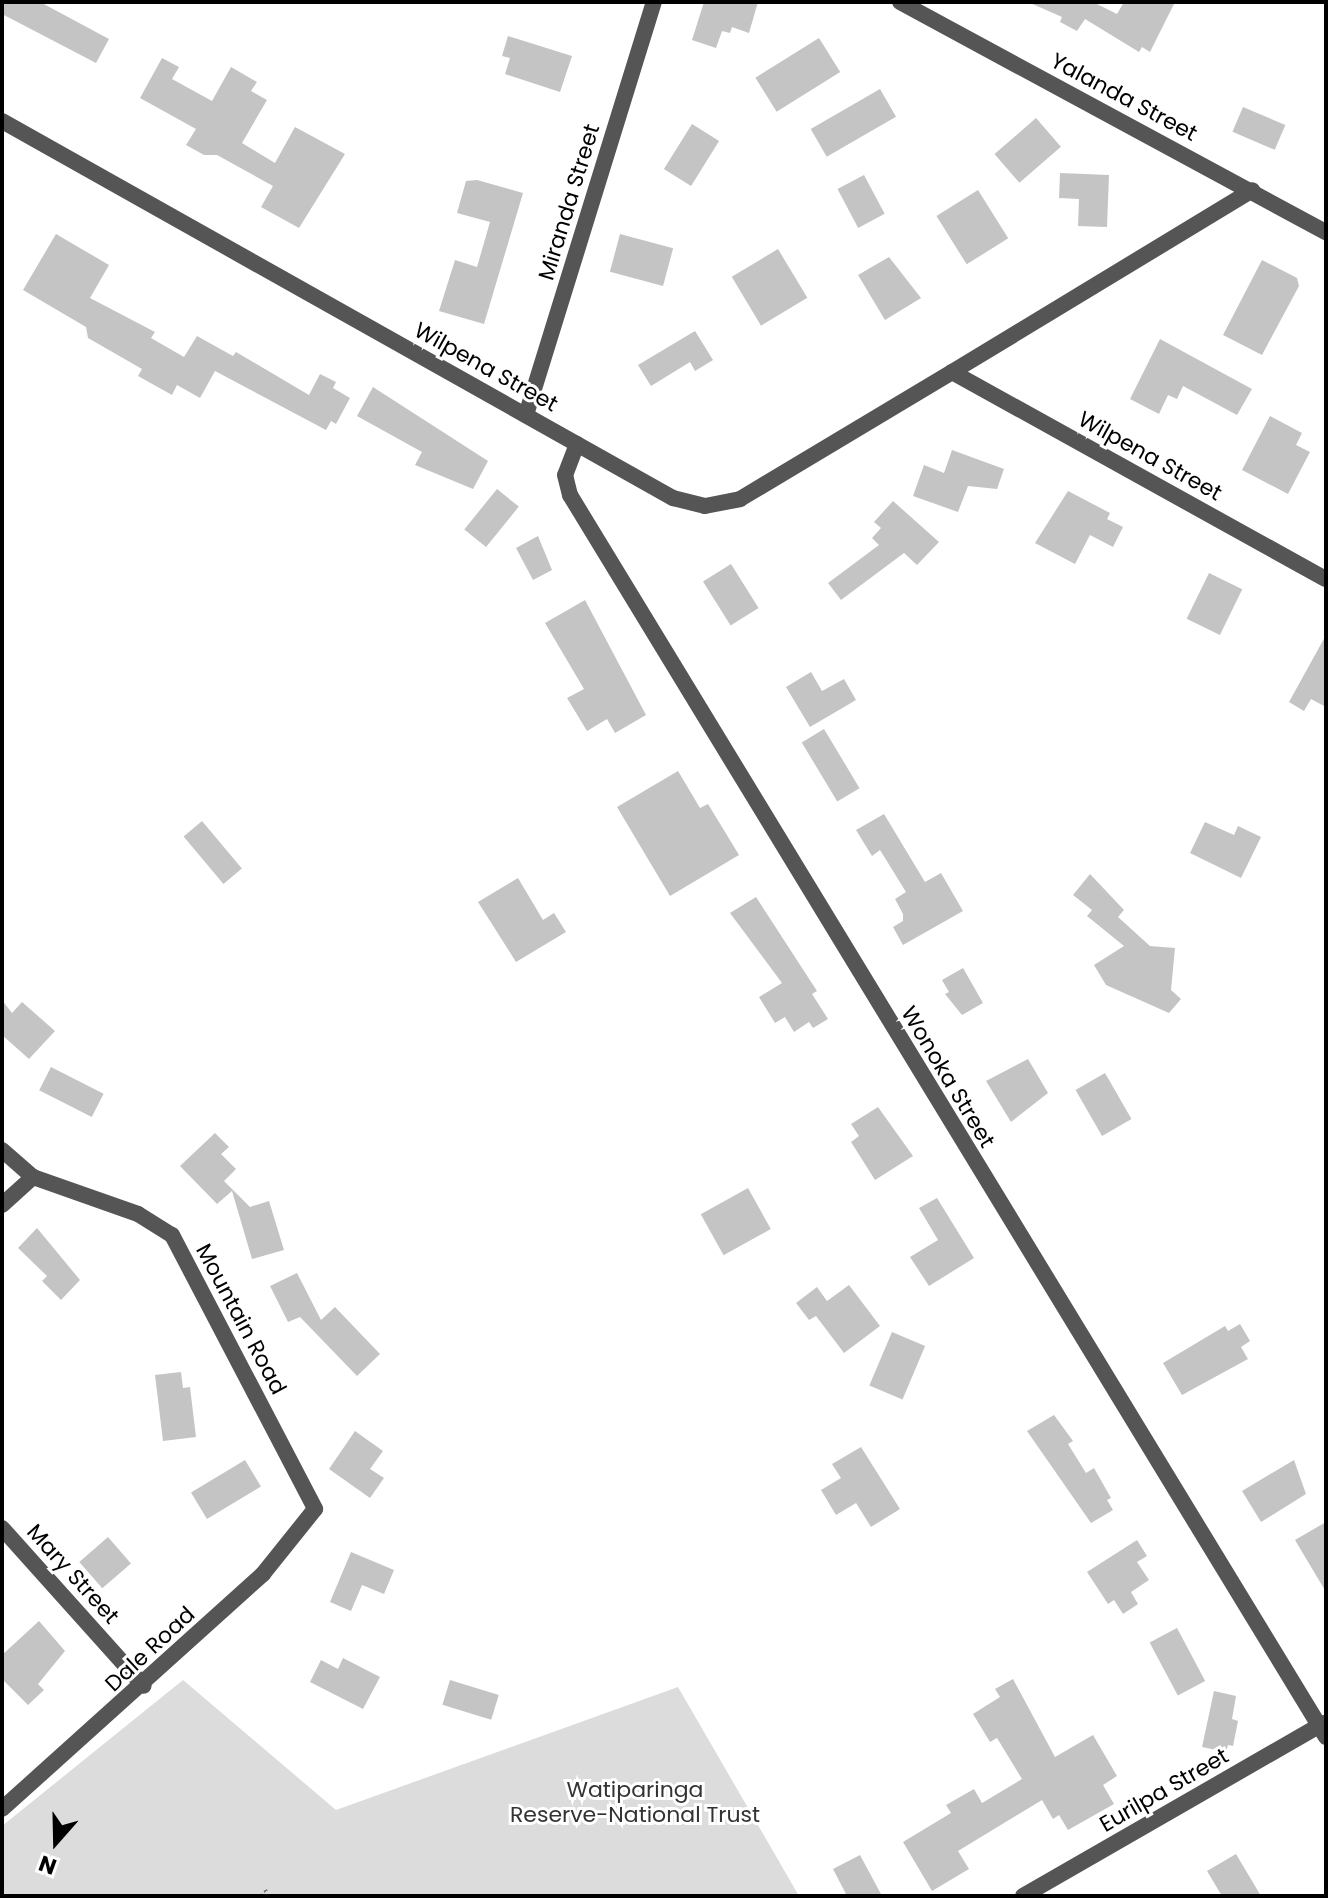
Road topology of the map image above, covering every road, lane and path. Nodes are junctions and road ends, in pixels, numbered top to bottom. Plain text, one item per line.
1 (654, 2) edge
2 (900, 2) edge
3 (2, 121) edge
4 (1252, 190) junction
5 (1326, 232) edge
6 (952, 372) junction
7 (526, 415) junction
8 (577, 444) junction
9 (1326, 579) edge
10 (2, 1150) edge
11 (33, 1177) junction
12 (2, 1205) edge
13 (315, 1509) joint
14 (2, 1528) edge
15 (144, 1686) junction
16 (1323, 1729) edge
17 (2, 1809) edge
18 (263, 1896) edge
19 (269, 1896) edge
20 (1023, 1896) edge

1 - 7 street, Miranda Street
2 - 4 street, Yalanda Street
3 - 7 street, Wilpena Street
4 - 5 street, Yalanda Street
4 - 6 street, Wilpena Street
6 - 8 street, Wilpena Street
6 - 9 street, Wilpena Street
7 - 8 street, Wilpena Street
8 - 16 street, Wonoka Street
10 - 11 street, Mountain Road
11 - 12 street
11 - 13 street, Mountain Road
13 - 15 street, Dale Road
14 - 15 street, Mary Street
15 - 17 street, Dale Road
16 - 20 street, Eurilpa Street
18 - 19 path

